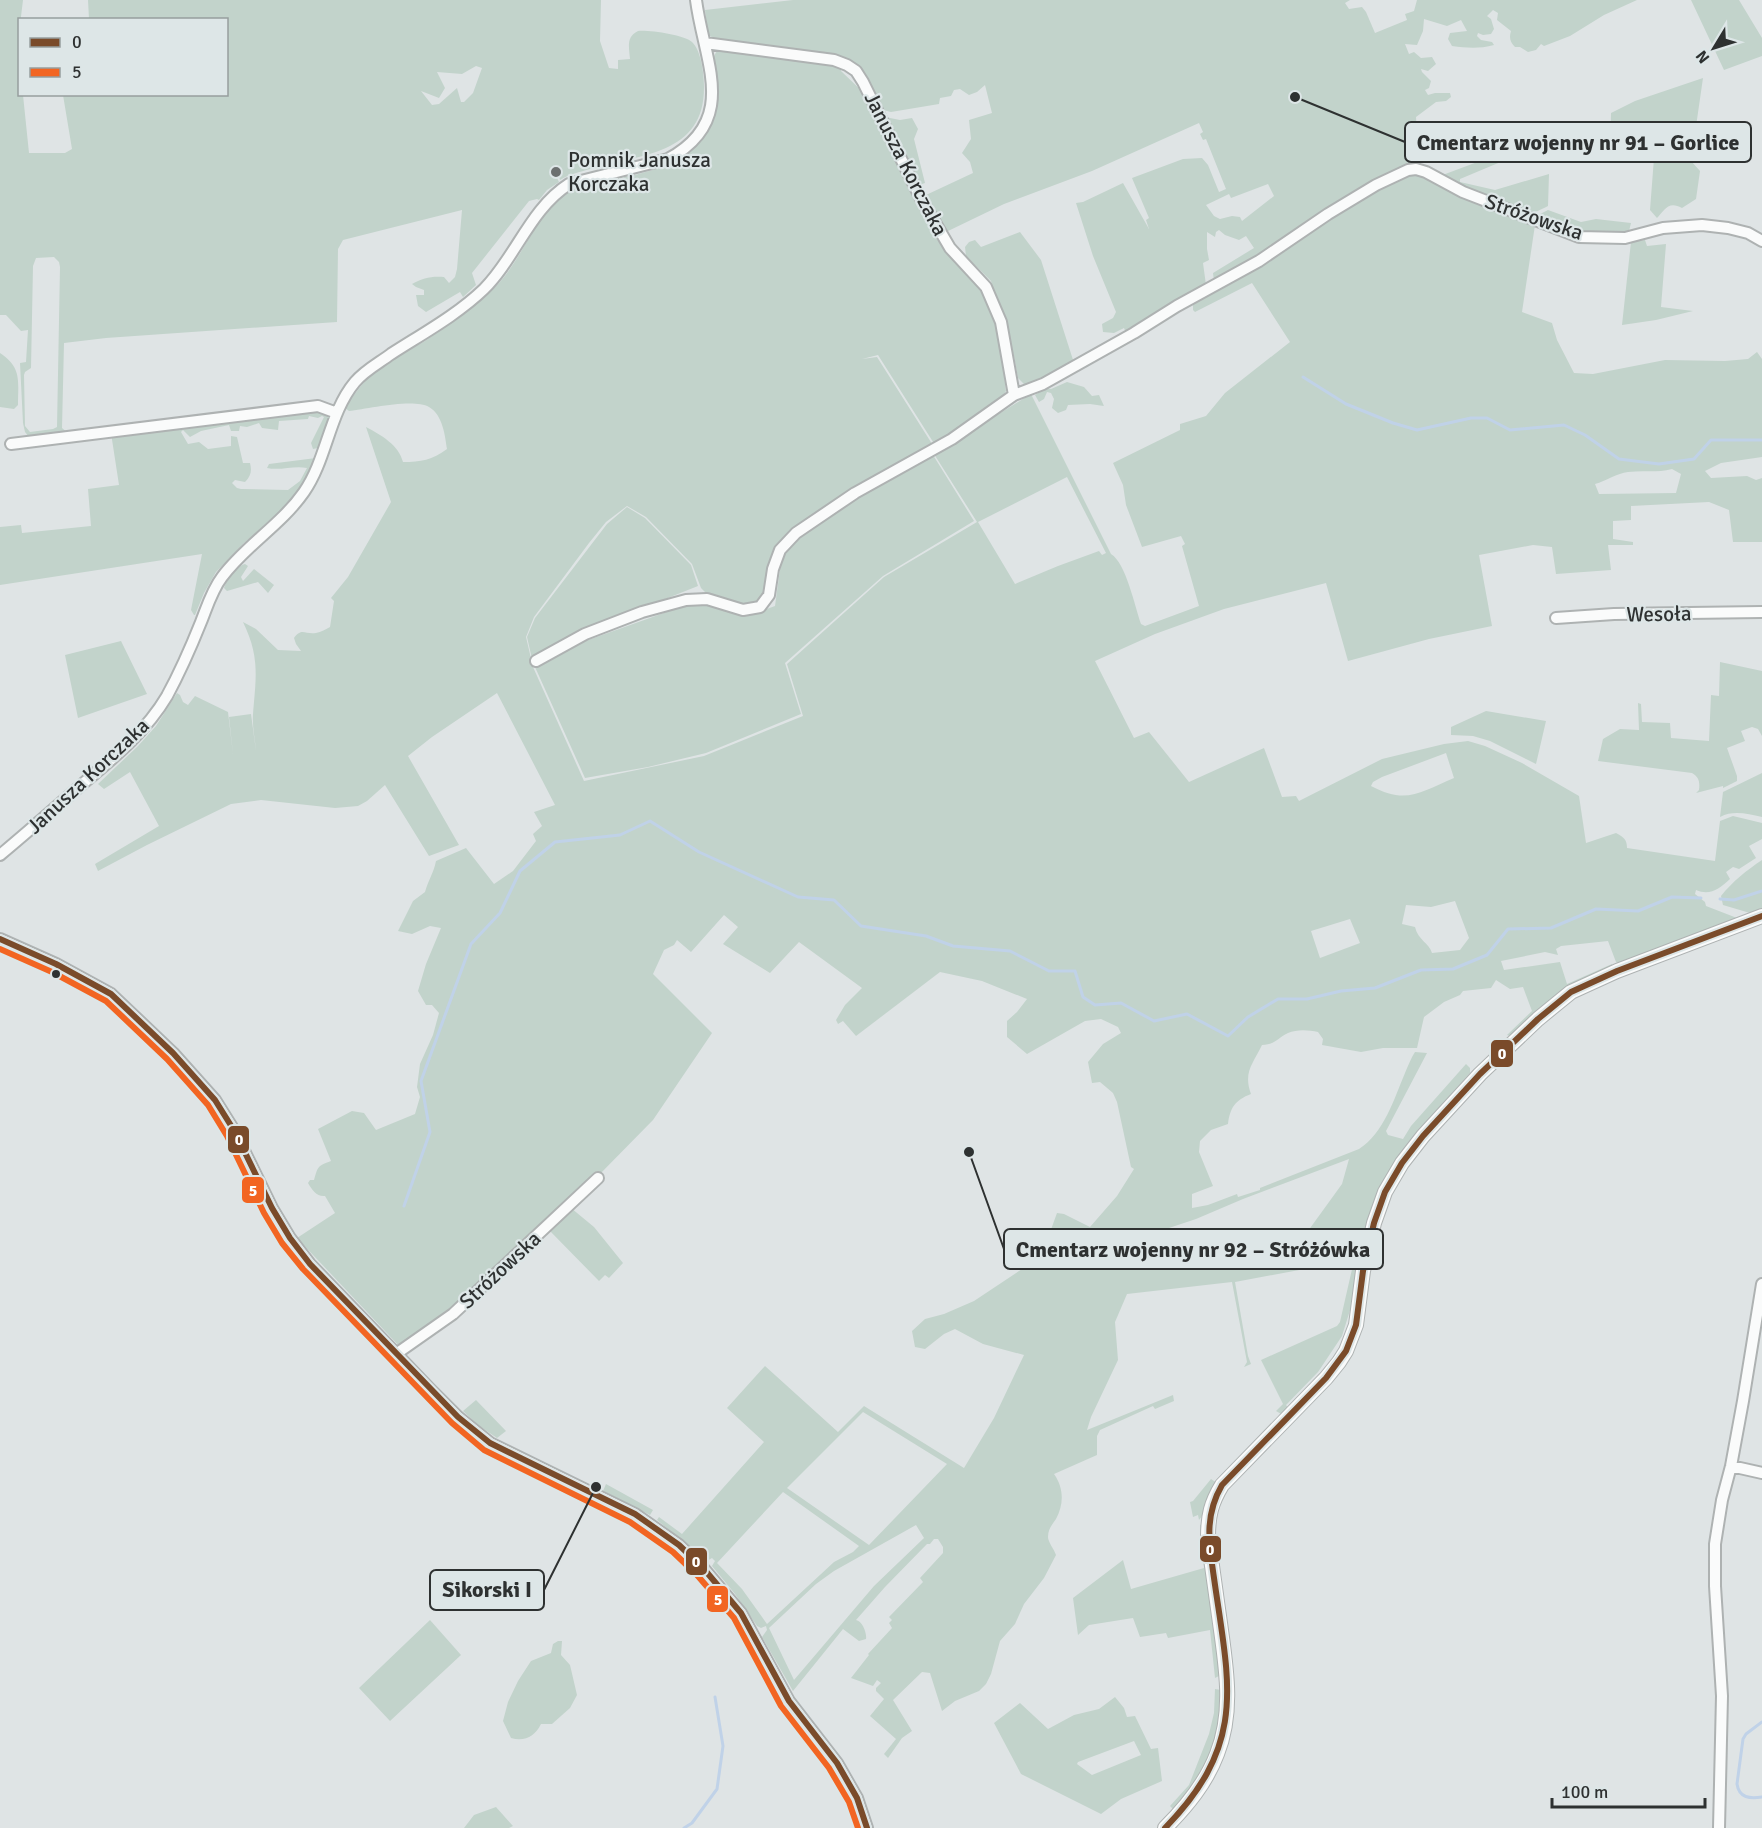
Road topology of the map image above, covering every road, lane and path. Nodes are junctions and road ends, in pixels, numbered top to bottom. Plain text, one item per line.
1 (696, 0) edge
2 (705, 43) junction
3 (1762, 241) edge
4 (1014, 396) junction
5 (337, 413) junction
6 (11, 444) dead end
7 (1762, 612) edge
8 (1556, 618) dead end
9 (536, 661) dead end
10 (0, 855) edge
11 (1762, 916) edge
12 (0, 939) edge
13 (598, 1178) dead end
14 (1762, 1284) edge
15 (396, 1354) junction
16 (1731, 1466) junction
17 (1762, 1473) edge
18 (867, 1828) edge
19 (1165, 1828) edge
20 (1719, 1828) edge

1 - 2 street, Janusza Korczaka
2 - 4 street, Janusza Korczaka
2 - 5 street, Janusza Korczaka
3 - 4 street, Stróżowska
4 - 9 street
5 - 6 street
5 - 10 street, Janusza Korczaka
7 - 8 street, Wesoła
11 - 19 main road
12 - 15 street
13 - 15 street, Stróżowska
14 - 16 street
15 - 18 street
16 - 17 street
16 - 20 street

